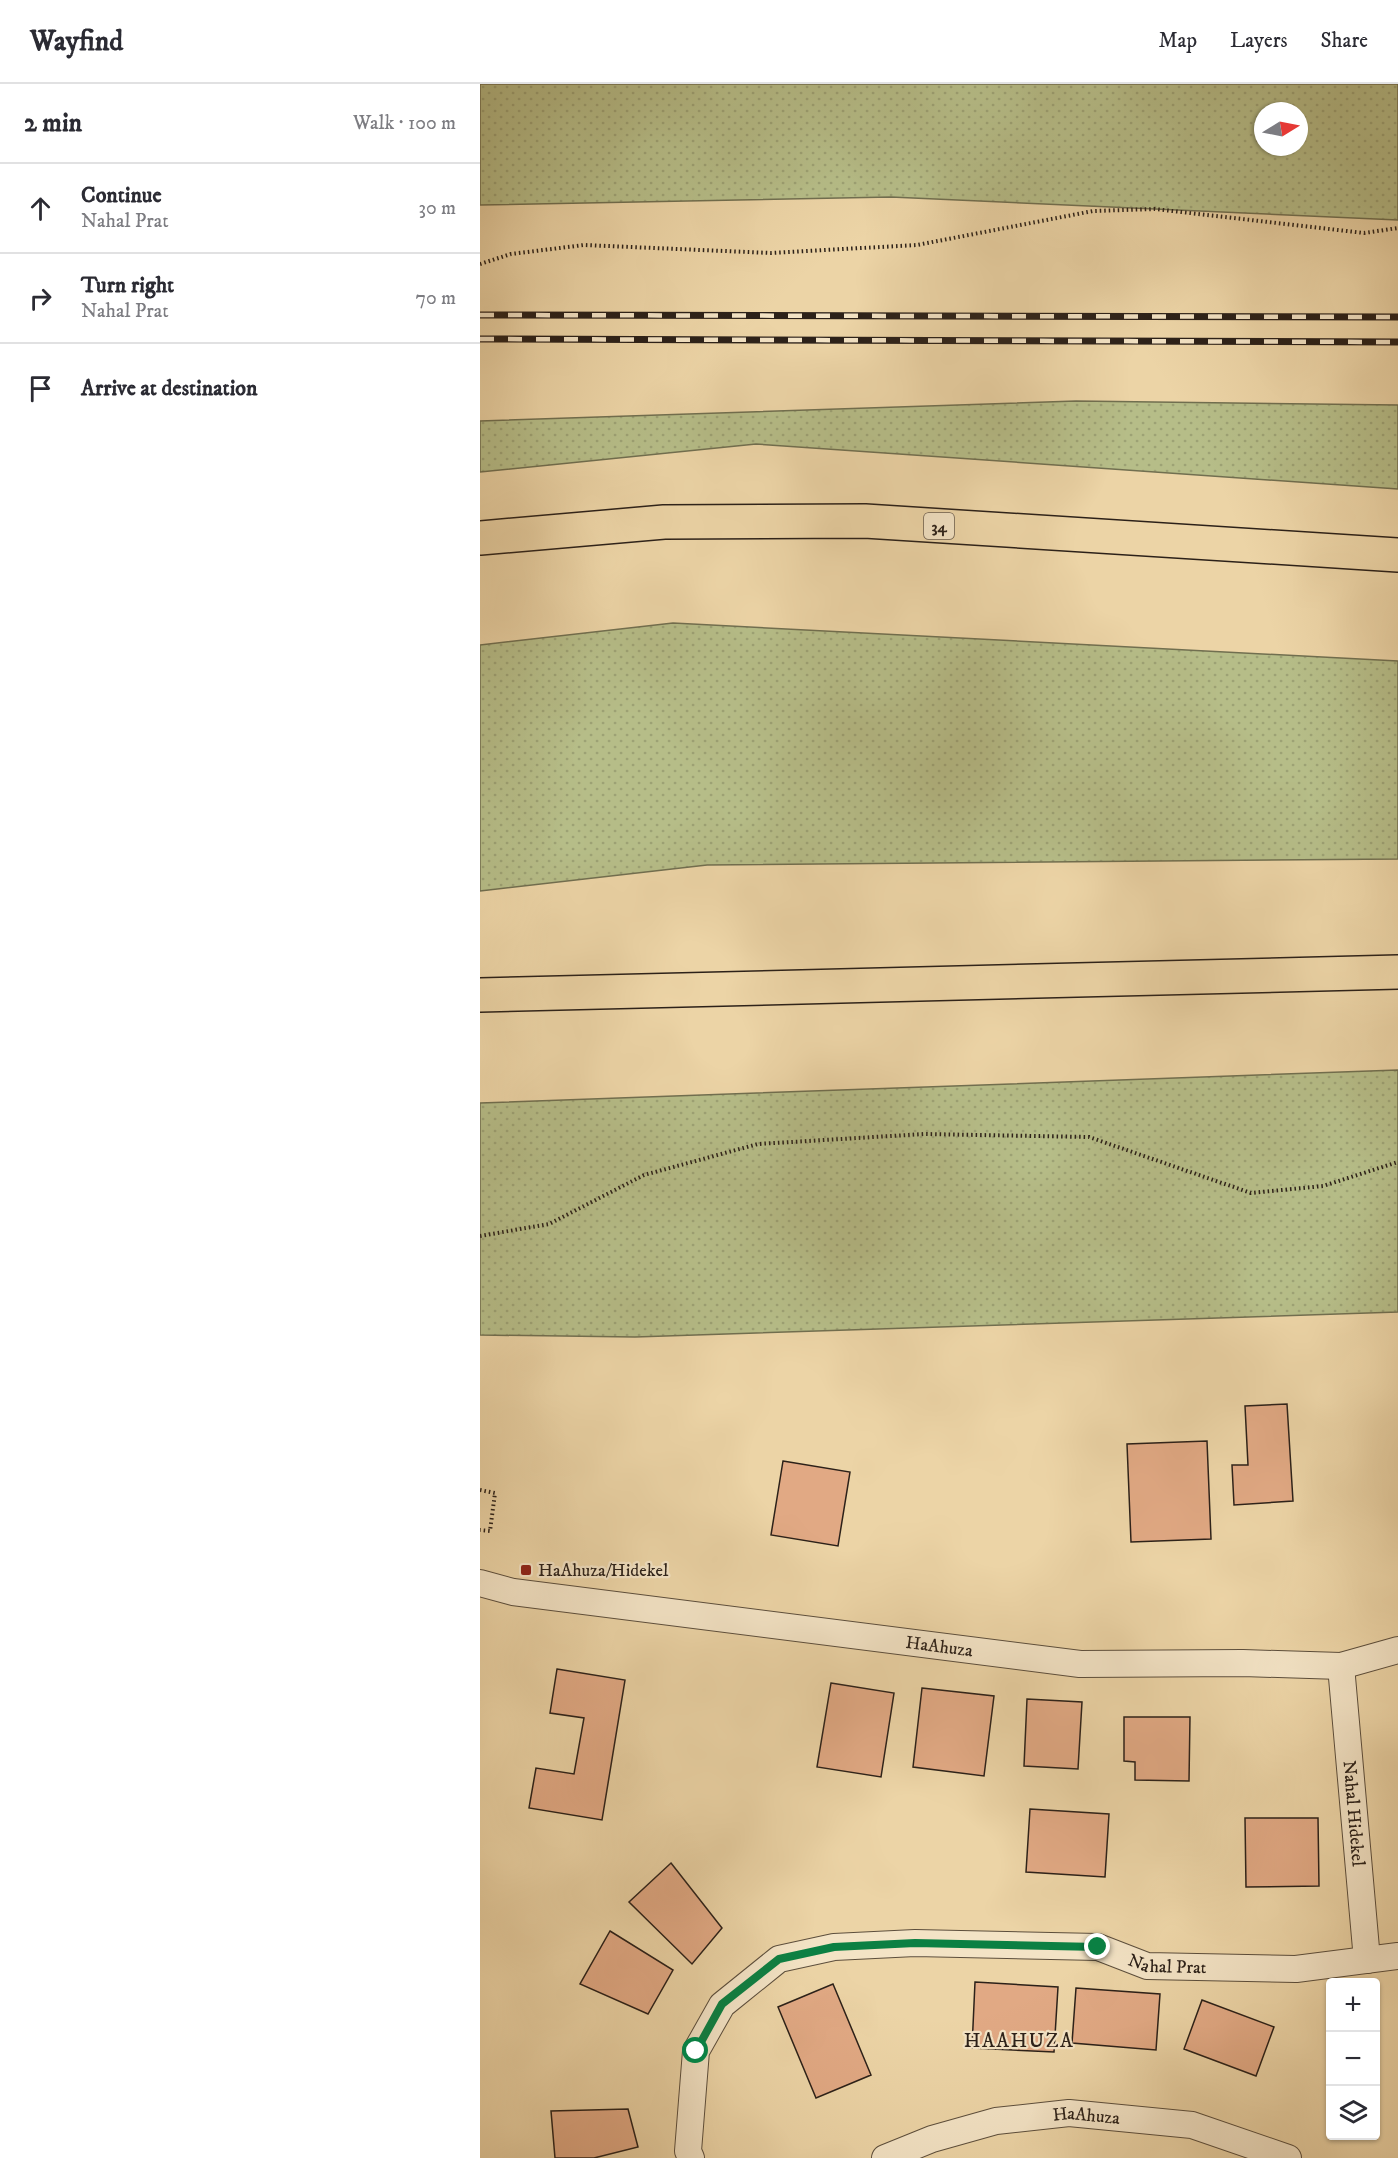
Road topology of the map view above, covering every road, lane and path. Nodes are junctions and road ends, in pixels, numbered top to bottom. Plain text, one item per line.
1 (1398, 228) edge
2 (480, 264) edge
3 (480, 538) edge
4 (1398, 555) edge
5 (1398, 972) edge
6 (480, 995) edge
7 (1398, 1162) edge
8 (480, 1236) edge
9 (480, 1490) edge
10 (480, 1530) edge
11 (480, 1583) edge
12 (1398, 1650) edge
13 (1341, 1666) junction
14 (1398, 1956) edge
15 (1367, 1960) junction
16 (691, 2158) edge
17 (885, 2158) edge
18 (1288, 2158) edge

1 - 2 path
3 - 4 highway, 34
5 - 6 highway
7 - 8 path
9 - 10 path
11 - 13 street, HaAhuza
12 - 13 street, HaAhuza
13 - 15 street, Nahal Hidekel
14 - 15 street, Nahal Prat
15 - 16 street, Nahal Prat
17 - 18 street, HaAhuza

